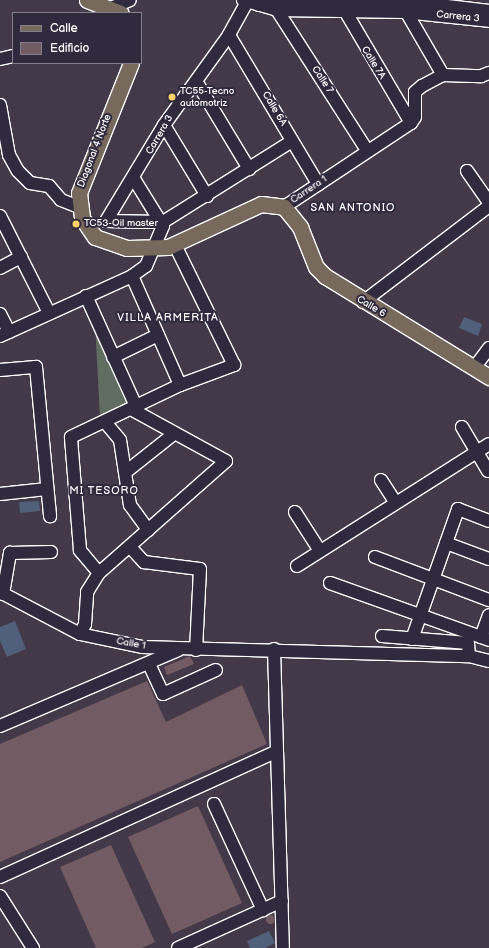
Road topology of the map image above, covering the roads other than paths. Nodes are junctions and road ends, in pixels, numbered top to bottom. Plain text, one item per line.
1 (87, 0) edge
2 (130, 0) edge
3 (245, 1) edge
4 (453, 3) edge
5 (334, 4) edge
6 (404, 4) edge
7 (259, 5) junction
8 (117, 10) edge
9 (277, 10) junction
10 (489, 11) edge
11 (489, 21) edge
12 (230, 35) junction
13 (12, 56) edge
14 (0, 59) edge
15 (131, 64) edge
16 (489, 73) edge
17 (443, 75) junction
18 (196, 81) junction
19 (0, 105) edge
20 (411, 124) junction
21 (164, 125) junction
22 (292, 141) junction
23 (368, 150) junction
24 (249, 169) junction
25 (467, 171) dead end
26 (134, 179) junction
27 (318, 184) junction
28 (207, 196) junction
29 (489, 202) edge
30 (284, 206) junction
31 (489, 206) edge
32 (79, 207) junction
33 (0, 216) edge
34 (163, 222) junction
35 (96, 238) joint
36 (177, 244) junction
37 (156, 248) junction
38 (21, 257) junction
39 (0, 268) edge
40 (132, 276) junction
41 (86, 296) junction
42 (363, 302) junction
43 (49, 313) junction
44 (0, 314) edge
45 (4, 334) edge
46 (158, 336) junction
47 (489, 348) edge
48 (113, 357) junction
49 (489, 360) edge
50 (475, 368) junction
51 (0, 370) edge
52 (489, 377) edge
53 (180, 385) junction
54 (134, 408) junction
55 (105, 422) junction
56 (462, 427) dead end
57 (175, 433) junction
58 (489, 444) edge
59 (477, 452) junction
60 (127, 471) junction
61 (488, 471) edge
62 (381, 480) dead end
63 (47, 489) junction
64 (0, 494) edge
65 (396, 503) junction
66 (295, 512) dead end
67 (50, 516) dead end
68 (489, 522) edge
69 (148, 530) junction
70 (446, 543) junction
71 (130, 547) junction
72 (320, 551) junction
73 (51, 552) dead end
74 (375, 557) dead end
75 (489, 559) edge
76 (297, 566) dead end
77 (99, 573) junction
78 (433, 579) junction
79 (330, 583) dead end
80 (2, 593) edge
81 (489, 600) edge
82 (420, 614) junction
83 (489, 615) edge
84 (80, 634) junction
85 (382, 636) dead end
86 (485, 638) edge
87 (412, 639) junction
88 (181, 649) junction
89 (274, 649) junction
90 (196, 650) junction
91 (469, 656) junction
92 (489, 661) edge
93 (149, 664) junction
94 (216, 670) dead end
95 (0, 726) edge
96 (276, 752) junction
97 (214, 804) dead end
98 (0, 877) edge
99 (0, 896) edge
100 (282, 901) junction
101 (263, 910) junction
102 (31, 947) edge
103 (178, 948) edge
104 (282, 948) edge

1 - 8 main road
2 - 8 street
3 - 7 street, Carrera 3
3 - 12 street, Carrera 3
4 - 6 street, Carrera 3
4 - 10 street, Carrera 3
5 - 6 street, Carrera 3
5 - 7 street, Carrera 3
5 - 9 street, Carrera 3
5 - 20 street, Calle 7A
6 - 11 street, Carrera 3
6 - 17 street
7 - 9 street, Carrera 3
9 - 23 street, Calle 7
12 - 18 street, Carrera 3
12 - 22 street, Calle 6A
13 - 14 street
15 - 32 main road, Diagonal 4 Norte
16 - 17 street
17 - 20 street
18 - 21 street, Carrera 3
18 - 24 street
19 - 32 street
20 - 23 street, Carrera 1
21 - 26 street, Carrera 3
21 - 28 street
22 - 24 street
22 - 27 street, Calle 6A
23 - 27 street, Carrera 1
24 - 28 street
25 - 29 street
26 - 34 street
26 - 34 street, Carrera 3
27 - 30 street, Carrera 1
28 - 34 street
30 - 36 main road, Carrera 1
30 - 42 main road, Calle 6
31 - 42 street
32 - 35 main road, Diagonal 4 Norte
33 - 38 street
34 - 37 street
35 - 37 main road, Carrera 1
36 - 37 main road, Carrera 1
36 - 53 street
37 - 40 street
38 - 39 street
38 - 43 street
40 - 41 street
40 - 46 street
41 - 43 street
41 - 48 street
42 - 50 main road, Calle 6
43 - 45 street
44 - 45 street
46 - 48 street
46 - 53 street
47 - 50 street
48 - 54 street
49 - 50 street
50 - 52 main road, Calle 6
51 - 63 street
53 - 54 street
54 - 55 street
54 - 57 street
55 - 60 street
55 - 77 street
56 - 59 street
57 - 60 street
57 - 69 street
58 - 59 street
59 - 61 street
59 - 65 street
60 - 69 street
62 - 65 street
63 - 64 street
63 - 67 street
65 - 72 street
66 - 72 street
68 - 70 street
69 - 71 street
70 - 75 street
70 - 78 street
71 - 77 street
71 - 90 street
72 - 76 street
73 - 80 street
74 - 78 street
77 - 84 street
78 - 81 street
78 - 82 street
79 - 82 street
80 - 84 street, Calle 1
82 - 86 street
82 - 87 street
83 - 86 street
84 - 88 street, Calle 1
85 - 87 street
87 - 91 street
88 - 90 street, Calle 1
88 - 93 street
89 - 90 street, Calle 1
89 - 91 street, Calle 1
89 - 96 street
91 - 92 street, Calle 1
93 - 94 street
93 - 95 street
96 - 98 street
96 - 100 street
97 - 101 street
99 - 102 street
100 - 101 street
100 - 104 street
101 - 103 street

